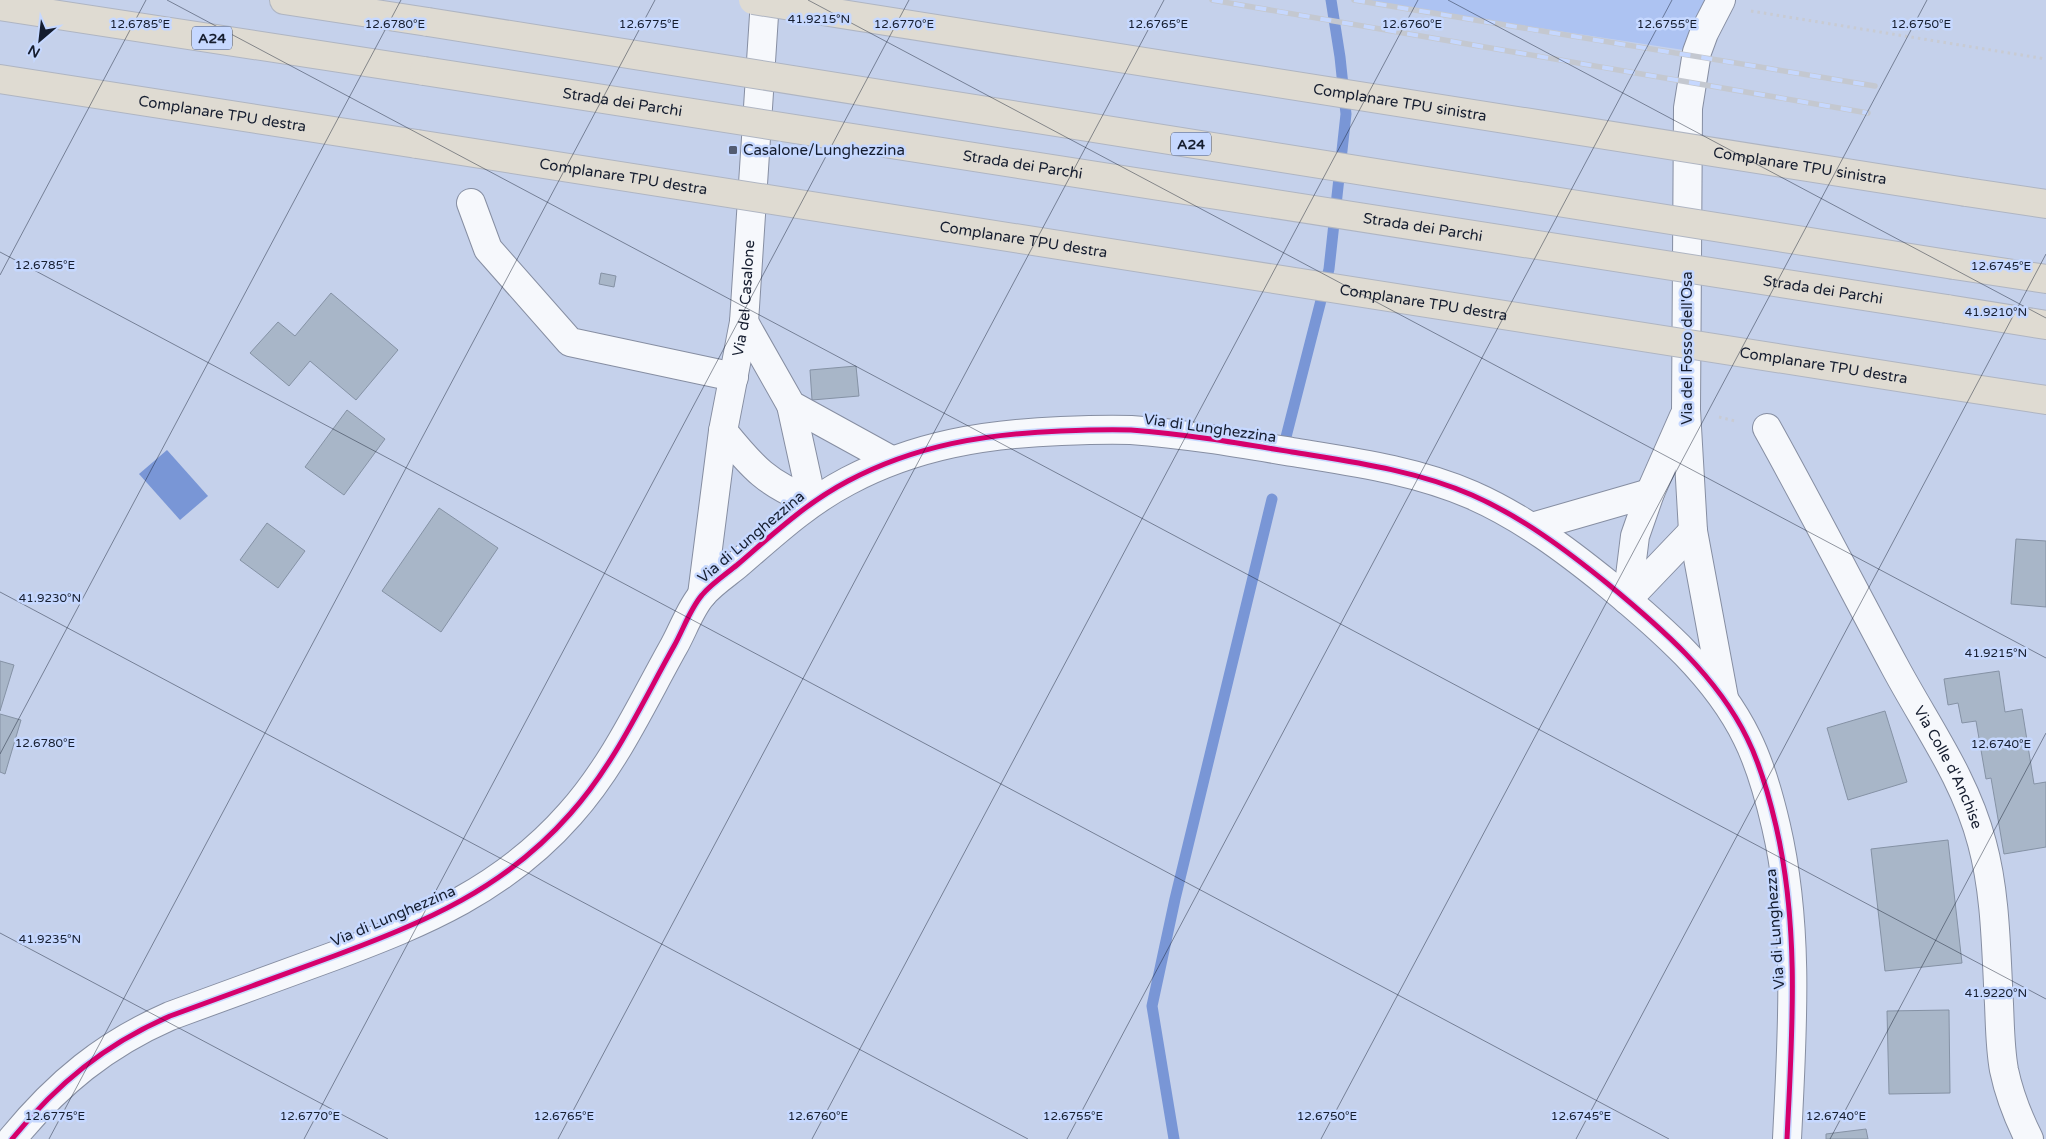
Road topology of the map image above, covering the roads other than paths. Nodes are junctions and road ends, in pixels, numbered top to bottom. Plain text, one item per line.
1 (284, 0) edge
2 (753, 0) edge
3 (765, 0) edge
4 (1719, 3) edge
5 (0, 6) edge
6 (0, 79) edge
7 (471, 203) dead end
8 (2046, 204) edge
9 (2046, 279) edge
10 (744, 322) junction
11 (2046, 325) edge
12 (734, 377) junction
13 (2046, 400) edge
14 (791, 405) junction
15 (1686, 410) junction
16 (1767, 428) road end
17 (723, 431) junction
18 (891, 460) junction
19 (1650, 494) junction
20 (812, 501) junction
21 (1532, 527) junction
22 (1693, 531) junction
23 (702, 595) junction
24 (1627, 600) junction
25 (1724, 700) junction
26 (12, 1139) edge
27 (1787, 1139) edge
28 (2028, 1139) edge

1 - 9 highway, A24, bridge
2 - 8 highway, Complanare TPU sinistra, bridge
3 - 10 street, Via del Casalone
4 - 15 street, Via del Fosso dell'Osa
5 - 11 highway, Strada dei Parchi / A24, bridge
6 - 13 highway, Complanare TPU destra, bridge
7 - 12 street
10 - 12 street, Via del Casalone
10 - 14 street
12 - 17 street, Via del Casalone
14 - 18 street
14 - 20 street
15 - 19 street
15 - 22 street, Via del Fosso dell'Osa
16 - 28 street, Via Colle d'Anchise
17 - 20 street
17 - 23 street, Via del Casalone
18 - 20 street, Via di Lunghezzina
18 - 21 street, Via di Lunghezzina
19 - 21 street
19 - 24 street
20 - 23 street, Via di Lunghezzina
21 - 24 street, Via di Lunghezzina
22 - 24 street
22 - 25 street, Via del Fosso dell'Osa
23 - 26 street, Via di Lunghezzina
24 - 25 street, Via di Lunghezzina
25 - 27 street, Via di Lunghezza

